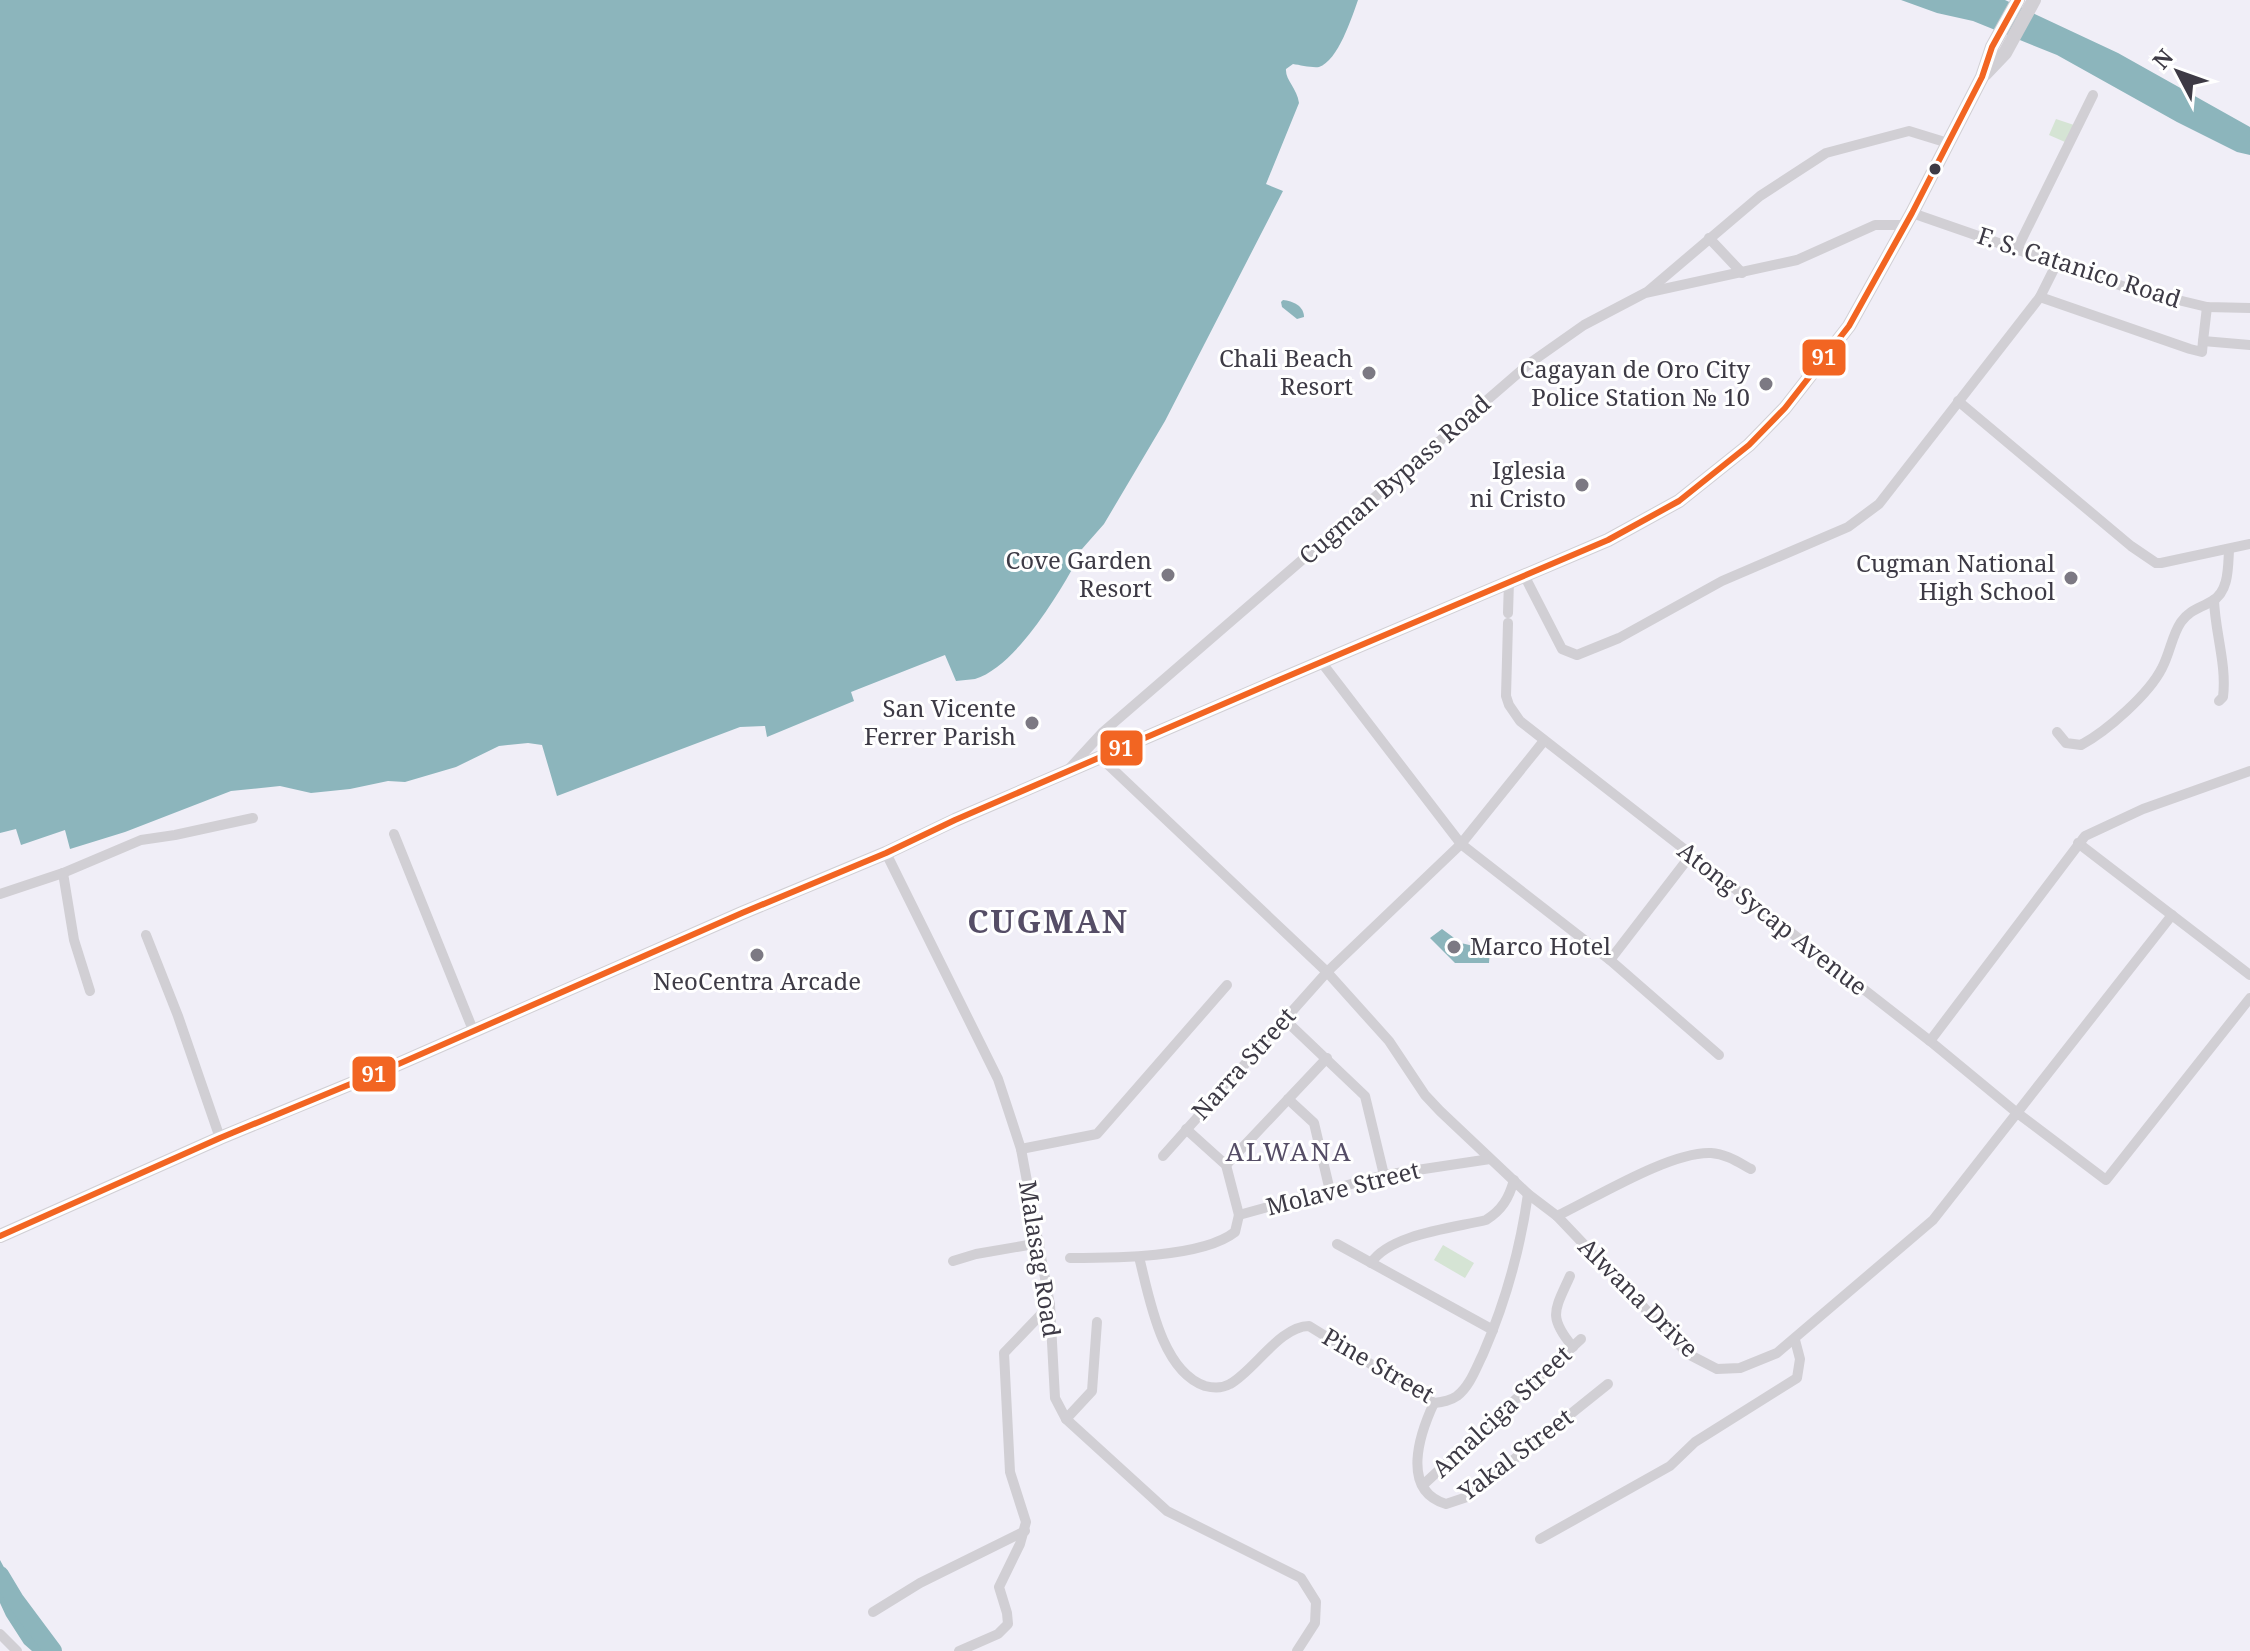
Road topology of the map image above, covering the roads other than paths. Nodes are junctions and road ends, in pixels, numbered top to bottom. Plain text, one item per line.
1 (2018, 0) edge
2 (2034, 0) edge
3 (1999, 50) junction
4 (2093, 95) dead end
5 (1948, 143) junction
6 (1908, 219) junction
7 (1709, 238) junction
8 (2017, 249) junction
9 (2057, 263) junction
10 (1742, 273) junction
11 (1645, 293) junction
12 (2040, 297) junction
13 (2207, 307) junction
14 (2250, 308) edge
15 (2203, 341) junction
16 (2250, 345) edge
17 (1958, 401) junction
18 (2250, 544) edge
19 (2229, 550) junction
20 (1524, 575) junction
21 (1509, 581) junction
22 (2214, 600) junction
23 (1322, 663) junction
24 (2219, 701) dead end
25 (2057, 732) dead end
26 (1543, 742) junction
27 (1101, 758) junction
28 (2250, 771) edge
29 (1066, 773) junction
30 (253, 818) dead end
31 (394, 834) dead end
32 (2078, 843) junction
33 (1461, 844) junction
34 (886, 853) junction
35 (1690, 856) junction
36 (63, 873) junction
37 (0, 894) edge
38 (2172, 915) junction
39 (146, 935) dead end
40 (1610, 960) junction
41 (1327, 972) junction
42 (2250, 975) edge
43 (1227, 985) dead end
44 (90, 991) dead end
45 (2250, 998) edge
46 (1284, 1019) junction
47 (473, 1030) junction
48 (1930, 1041) junction
49 (1719, 1055) dead end
50 (1327, 1058) junction
51 (1288, 1099) junction
52 (2016, 1112) junction
53 (1186, 1129) junction
54 (220, 1138) junction
55 (1021, 1149) junction
56 (1163, 1156) dead end
57 (1490, 1159) junction
58 (1226, 1165) junction
59 (1751, 1169) dead end
60 (1384, 1175) junction
61 (1514, 1180) junction
62 (1330, 1191) junction
63 (1528, 1194) junction
64 (1239, 1215) junction
65 (1557, 1216) junction
66 (0, 1236) edge
67 (1040, 1243) junction
68 (1337, 1244) dead end
69 (1139, 1257) junction
70 (1070, 1258) dead end
71 (953, 1261) dead end
72 (1371, 1263) junction
73 (1570, 1276) dead end
74 (1050, 1305) junction
75 (1097, 1322) dead end
76 (1493, 1330) junction
77 (1795, 1340) junction
78 (1608, 1384) dead end
79 (1434, 1403) junction
80 (1066, 1419) junction
81 (1423, 1485) junction
82 (1025, 1531) junction
83 (1540, 1539) dead end
84 (873, 1612) dead end
85 (0, 1634) edge
86 (17, 1651) edge
87 (959, 1651) edge
88 (1297, 1651) edge

1 - 3 highway
2 - 3 highway
3 - 5 highway
4 - 8 street
5 - 6 highway
5 - 7 street
6 - 8 street, F. S. Catanico Road
6 - 10 street, Cugman Bypass Road
6 - 20 highway
7 - 10 street
7 - 11 street
8 - 9 street, F. S. Catanico Road
9 - 12 street
9 - 13 street, F. S. Catanico Road
10 - 11 street, Cugman Bypass Road
11 - 29 street, Cugman Bypass Road
12 - 15 street
12 - 17 street
13 - 14 street, F. S. Catanico Road
13 - 15 street
15 - 16 street
17 - 19 street
17 - 20 street
18 - 19 street
19 - 22 street
20 - 21 highway
21 - 23 highway
21 - 26 street, Atong Sycap Avenue
22 - 24 street
22 - 25 street
23 - 27 highway
23 - 33 street
26 - 33 street, Narra Street
26 - 35 street, Atong Sycap Avenue
27 - 29 highway
27 - 41 street, Alwana Drive
28 - 32 street
29 - 34 highway
30 - 36 street
31 - 47 street
32 - 38 street
32 - 48 street
33 - 40 street
33 - 41 street, Narra Street
34 - 47 highway
34 - 55 street, Malasag Road
35 - 40 street
35 - 48 street, Atong Sycap Avenue
36 - 37 street
36 - 44 street
38 - 42 street
38 - 52 street, Alwana Drive
39 - 54 street
40 - 49 street
41 - 46 street, Narra Street
41 - 57 street, Alwana Drive
43 - 55 street
45 - 52 street, Atong Sycap Avenue
46 - 50 street
46 - 53 street, Narra Street
47 - 54 highway
48 - 52 street, Atong Sycap Avenue
50 - 51 street
50 - 60 street
51 - 58 street
51 - 62 street
52 - 77 street, Alwana Drive
53 - 56 street, Narra Street
53 - 58 street
54 - 66 highway
55 - 67 street, Malasag Road
57 - 60 street, Molave Street
57 - 61 street, Alwana Drive
58 - 64 street
59 - 65 street
60 - 62 street, Molave Street
61 - 63 street, Alwana Drive
61 - 72 street
62 - 64 street, Molave Street
63 - 65 street, Alwana Drive
63 - 76 street, Pine Street
64 - 69 street, Molave Street
65 - 77 street, Alwana Drive
67 - 71 street
67 - 74 street, Malasag Road
68 - 72 street
69 - 70 street, Molave Street
69 - 79 street, Pine Street
72 - 76 street
73 - 81 street, Amalciga Street
74 - 80 street, Malasag Road
74 - 82 street
75 - 80 street
76 - 79 street, Pine Street
77 - 83 street
78 - 81 street, Yakal Street
79 - 81 street
80 - 88 street, Malasag Road
82 - 84 street
82 - 87 street
85 - 86 street

